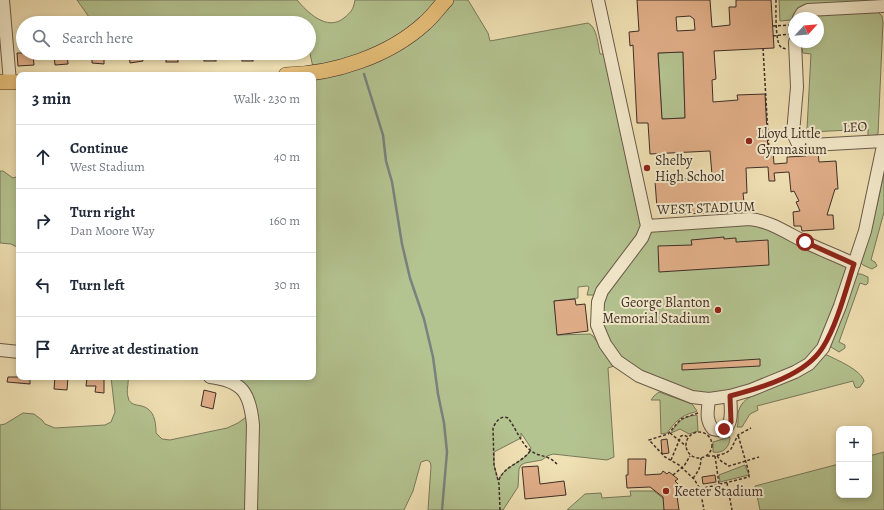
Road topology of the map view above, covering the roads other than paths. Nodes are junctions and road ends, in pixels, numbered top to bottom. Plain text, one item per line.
1 (3, 0) edge
2 (446, 0) edge
3 (598, 0) edge
4 (884, 6) edge
5 (804, 12) edge
6 (795, 48) edge
7 (316, 73) edge
8 (10, 82) edge
9 (884, 141) edge
10 (647, 226) junction
11 (854, 264) junction
12 (0, 350) edge
13 (16, 352) edge
14 (225, 380) edge
15 (730, 396) junction
16 (708, 405) junction
17 (251, 510) edge

1 - 8 street
2 - 7 main road
3 - 10 street
4 - 5 street
6 - 9 street, LEO
9 - 11 street
10 - 11 street, WEST STADIUM
10 - 16 street
11 - 15 street
12 - 13 street
14 - 17 street
15 - 16 street
15 - 16 street

